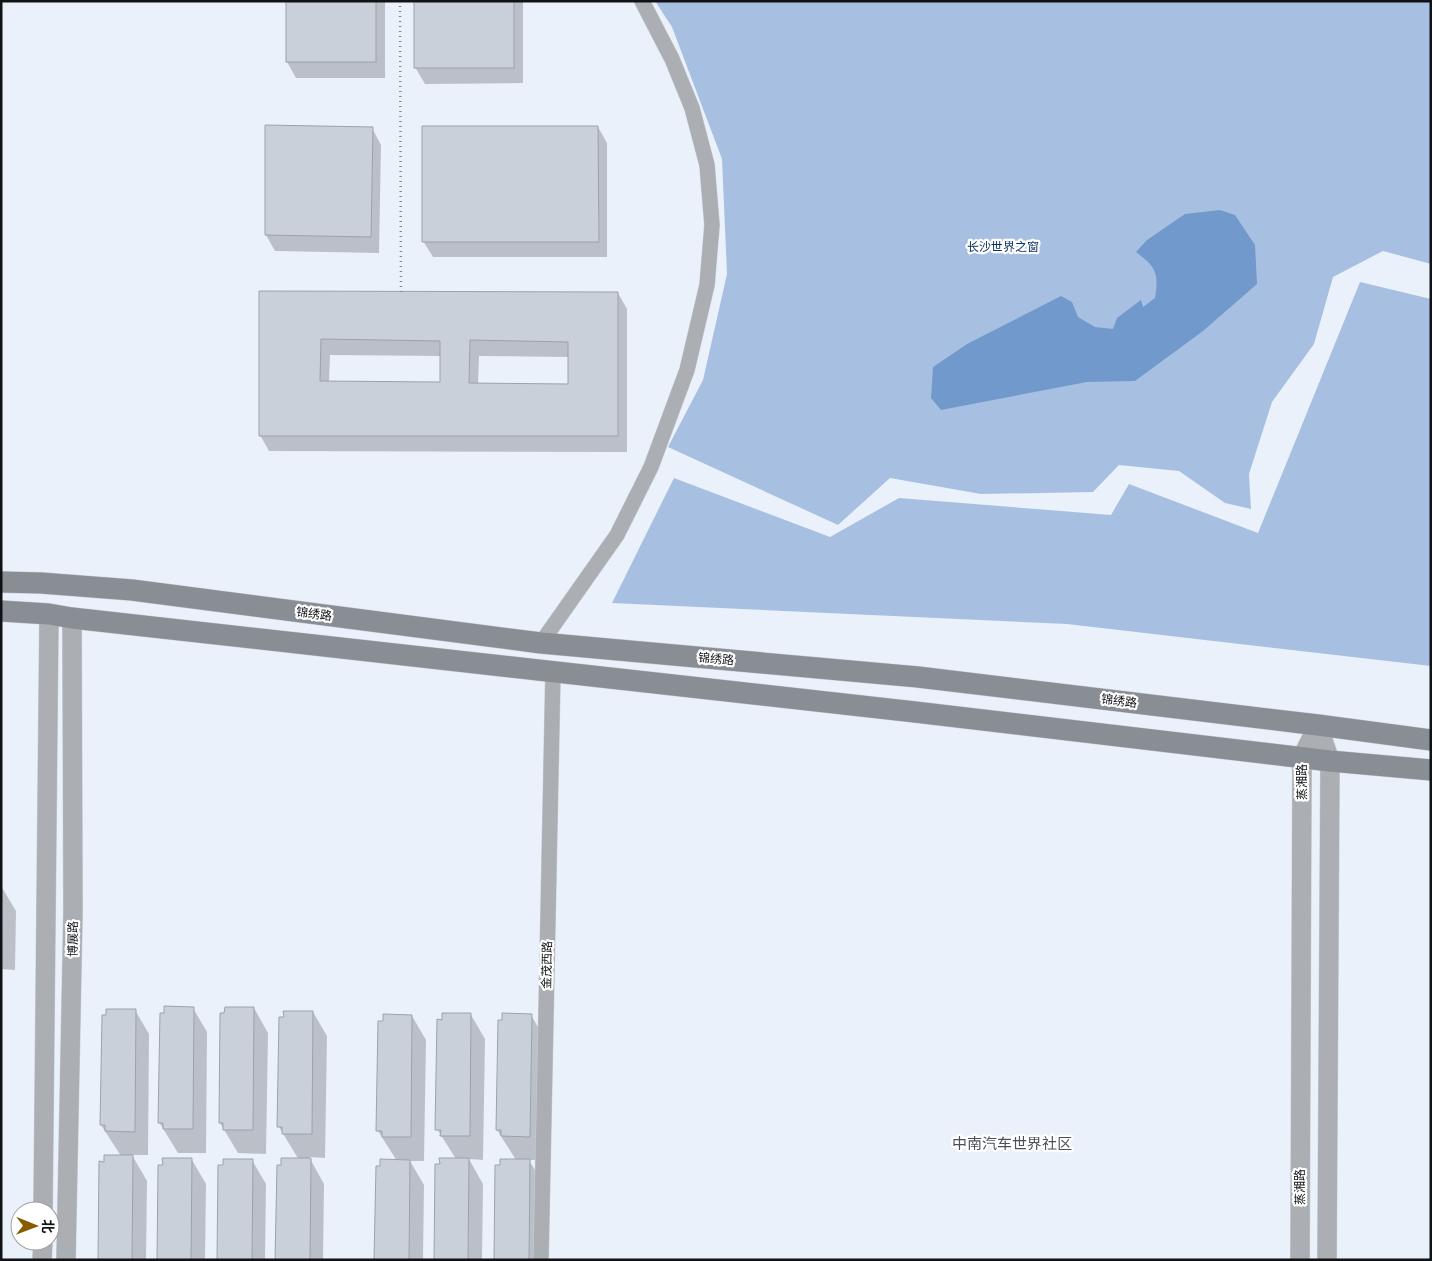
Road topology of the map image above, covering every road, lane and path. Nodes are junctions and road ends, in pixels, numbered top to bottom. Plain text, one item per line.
1 (400, 1) edge
2 (642, 1) edge
3 (401, 292) dead end
4 (1, 582) edge
5 (1, 611) edge
6 (49, 614) junction
7 (72, 618) junction
8 (541, 643) junction
9 (553, 671) junction
10 (1318, 724) junction
11 (1431, 740) edge
12 (1302, 757) junction
13 (1330, 761) junction
14 (1431, 770) edge
15 (43, 1201) edge
16 (66, 1260) edge
17 (541, 1260) edge
18 (1300, 1260) edge
19 (1327, 1260) edge

1 - 3 path
2 - 8 street
4 - 8 main road, 锦绣路
5 - 6 main road
6 - 7 main road
6 - 15 street
7 - 9 main road
7 - 16 street, 博展路
8 - 10 main road, 锦绣路
9 - 12 main road
9 - 17 street, 金茂西路
10 - 11 main road, 锦绣路
10 - 12 street, 蒸湘路
10 - 13 street
12 - 13 main road
12 - 18 street, 蒸湘路
13 - 14 main road
13 - 19 street

